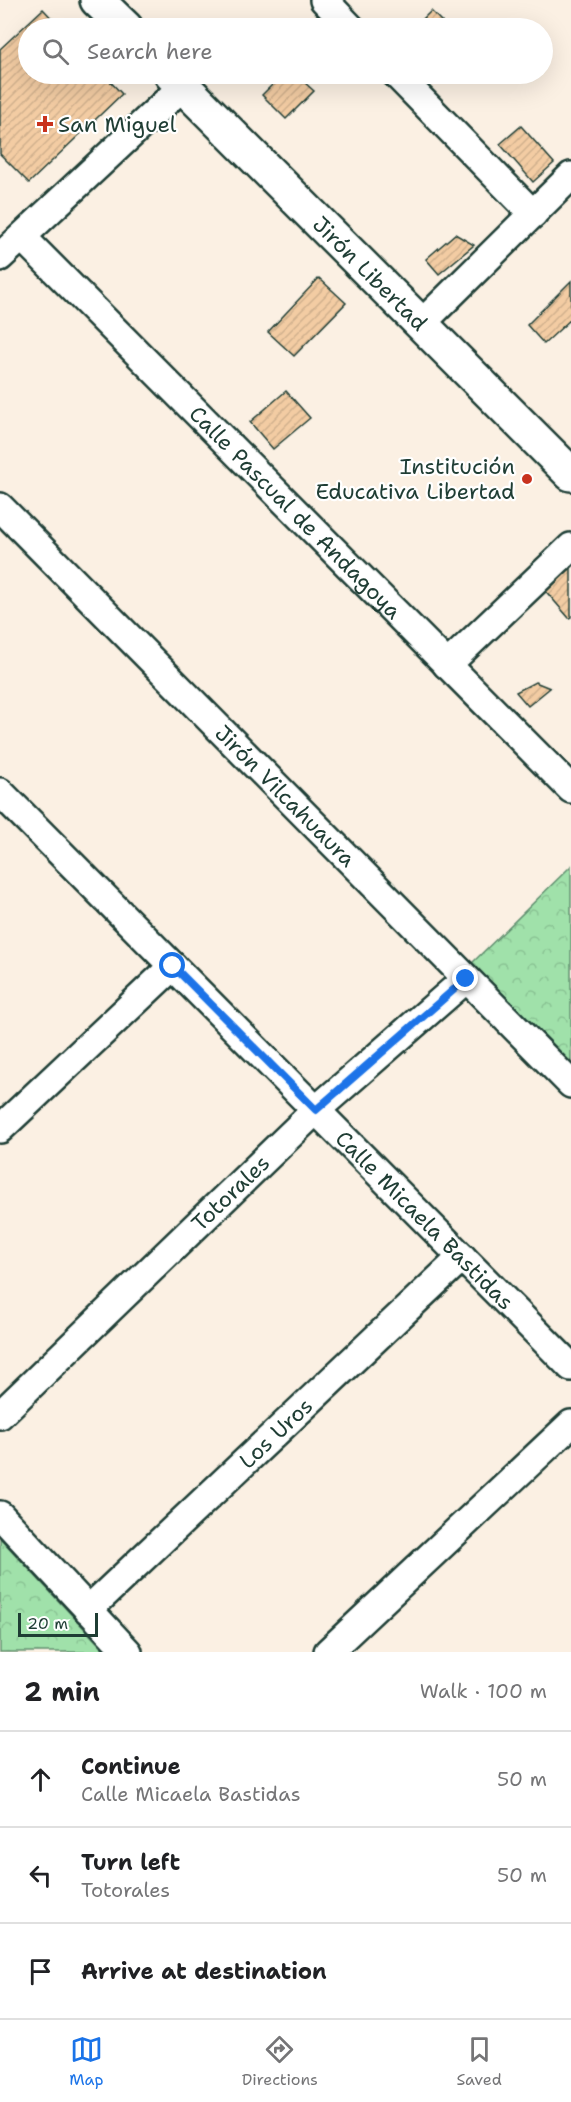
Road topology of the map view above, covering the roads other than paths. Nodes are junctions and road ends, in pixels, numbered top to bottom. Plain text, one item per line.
1 (97, 0) edge
2 (324, 0) edge
3 (116, 18) edge
4 (341, 18) edge
5 (173, 84) edge
6 (181, 84) edge
7 (406, 84) edge
8 (571, 176) edge
9 (533, 214) junction
10 (22, 237) junction
11 (0, 257) edge
12 (421, 324) junction
13 (571, 474) edge
14 (0, 507) edge
15 (571, 547) edge
16 (447, 665) junction
17 (571, 789) edge
18 (6, 809) edge
19 (173, 966) junction
20 (466, 979) junction
21 (571, 1084) edge
22 (316, 1110) junction
23 (0, 1129) edge
24 (462, 1257) junction
25 (571, 1366) edge
26 (0, 1415) edge
27 (571, 1424) edge
28 (0, 1515) edge
29 (88, 1610) junction
30 (128, 1652) edge
31 (328, 1652) edge

1 - 3 street
2 - 4 street
5 - 10 street
6 - 12 street, Jirón Libertad
7 - 9 street
8 - 9 street
9 - 12 street
10 - 11 street
10 - 16 street, Calle Pascual de Andagoya
12 - 13 street, Jirón Libertad
14 - 20 street, Jirón Vilcahuaura
15 - 16 street
16 - 17 street, Calle Pascual de Andagoya
18 - 19 street, Calle Micaela Bastidas
19 - 22 street, Calle Micaela Bastidas
19 - 23 street
20 - 21 street, Jirón Vilcahuaura
20 - 22 street, Totorales
22 - 24 street, Calle Micaela Bastidas
22 - 26 street, Totorales
24 - 25 street, Calle Micaela Bastidas
24 - 29 street, Los Uros
27 - 31 street
28 - 29 street
29 - 30 street

